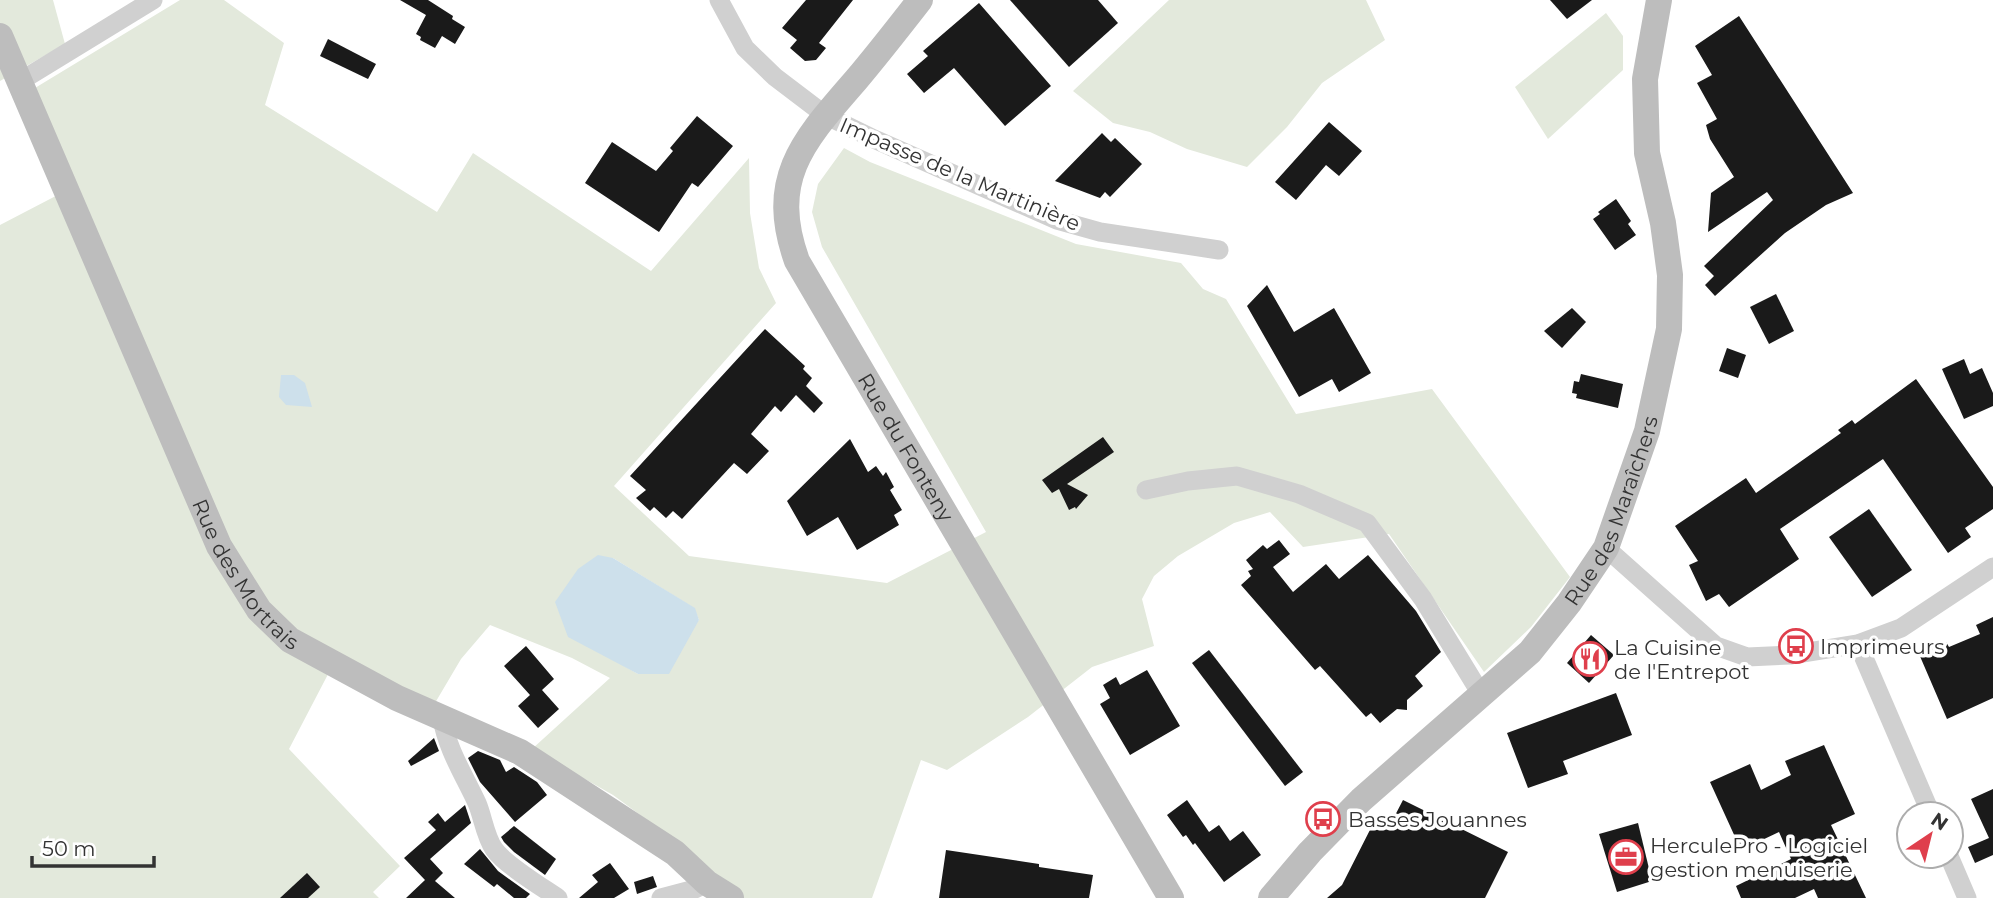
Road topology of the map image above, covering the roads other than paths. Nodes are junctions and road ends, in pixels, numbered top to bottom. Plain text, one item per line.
1 (153, 0) edge
2 (719, 0) edge
3 (920, 0) edge
4 (1659, 0) edge
5 (0, 36) edge
6 (19, 82) junction
7 (825, 115) junction
8 (1219, 250) dead end
9 (1146, 490) dead end
10 (1606, 548) junction
11 (1993, 567) edge
12 (1858, 644) junction
13 (1481, 694) junction
14 (442, 718) junction
15 (1925, 800) edge
16 (1955, 870) edge
17 (707, 883) junction
18 (558, 898) edge
19 (662, 898) edge
20 (731, 898) edge
21 (1171, 898) edge
22 (1271, 898) edge
23 (1967, 898) edge

1 - 6 street
2 - 7 street, Impasse de la Martinière
3 - 7 street, Rue du Fonteny
4 - 10 street, Rue des Maraîchers
5 - 6 street, Rue des Mortrais
6 - 14 street, Rue des Mortrais
7 - 8 street, Impasse de la Martinière
7 - 21 street, Rue du Fonteny
9 - 13 street
10 - 12 street
10 - 13 street, Rue des Maraîchers
11 - 12 street
12 - 15 street
13 - 22 street, Rue des Maraîchers
14 - 17 street, Rue des Mortrais
14 - 18 street
16 - 23 street
17 - 19 street
17 - 20 street, Rue des Mortrais

